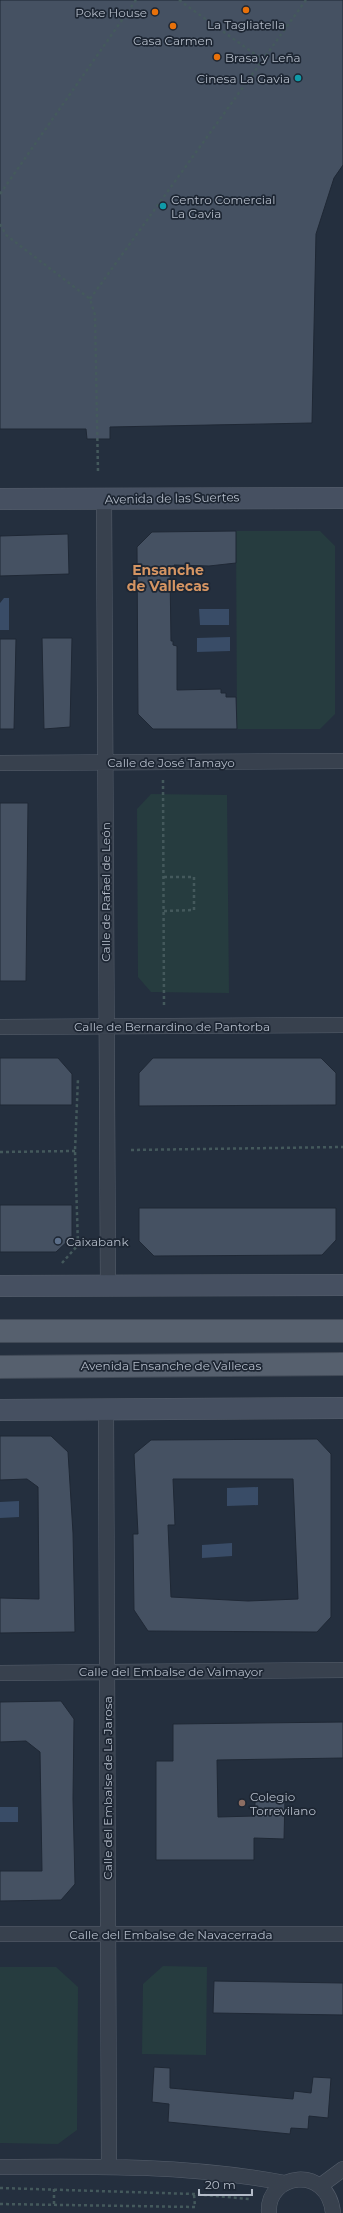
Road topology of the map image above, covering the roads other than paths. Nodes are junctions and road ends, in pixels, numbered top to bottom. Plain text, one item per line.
1 (343, 498) edge
2 (0, 499) edge
3 (104, 499) junction
4 (343, 761) edge
5 (0, 763) edge
6 (104, 763) junction
7 (343, 1025) edge
8 (105, 1026) junction
9 (0, 1027) edge
10 (343, 1285) edge
11 (0, 1286) edge
12 (108, 1286) junction
13 (0, 1331) edge
14 (343, 1331) edge
15 (343, 1364) edge
16 (0, 1367) edge
17 (343, 1408) edge
18 (0, 1410) edge
19 (106, 1410) junction
20 (343, 1670) edge
21 (107, 1671) junction
22 (0, 1673) edge
23 (0, 1934) edge
24 (106, 1934) junction
25 (343, 1934) edge
26 (109, 2166) junction
27 (0, 2167) edge
28 (343, 2169) edge
29 (285, 2183) junction
30 (324, 2190) junction
31 (343, 2197) edge
32 (268, 2213) edge
33 (333, 2213) edge

1 - 3 street, Avenida de las Suertes
2 - 3 street, Avenida de las Suertes
3 - 6 street, Calle de Rafael de León
4 - 6 street, Calle de José Tamayo
5 - 6 street, Calle de José Tamayo
6 - 8 street, Calle de Rafael de León
7 - 8 street, Calle de Bernardino de Pantorba
8 - 9 street, Calle de Bernardino de Pantorba
8 - 12 street, Calle de Rafael de León
10 - 12 street
11 - 12 street
13 - 14 main road
15 - 16 main road, Avenida Ensanche de Vallecas
17 - 19 street
18 - 19 street
19 - 21 street, Calle del Embalse de La Jarosa
20 - 21 street, Calle del Embalse de Valmayor
21 - 22 street, Calle del Embalse de Valmayor
21 - 24 street, Calle del Embalse de La Jarosa
23 - 24 street, Calle del Embalse de Navacerrada
24 - 25 street, Calle del Embalse de Navacerrada
24 - 26 street, Calle del Embalse de La Jarosa
26 - 27 street
26 - 29 street
28 - 30 street
29 - 30 street
29 - 32 street
30 - 31 street
30 - 33 street

